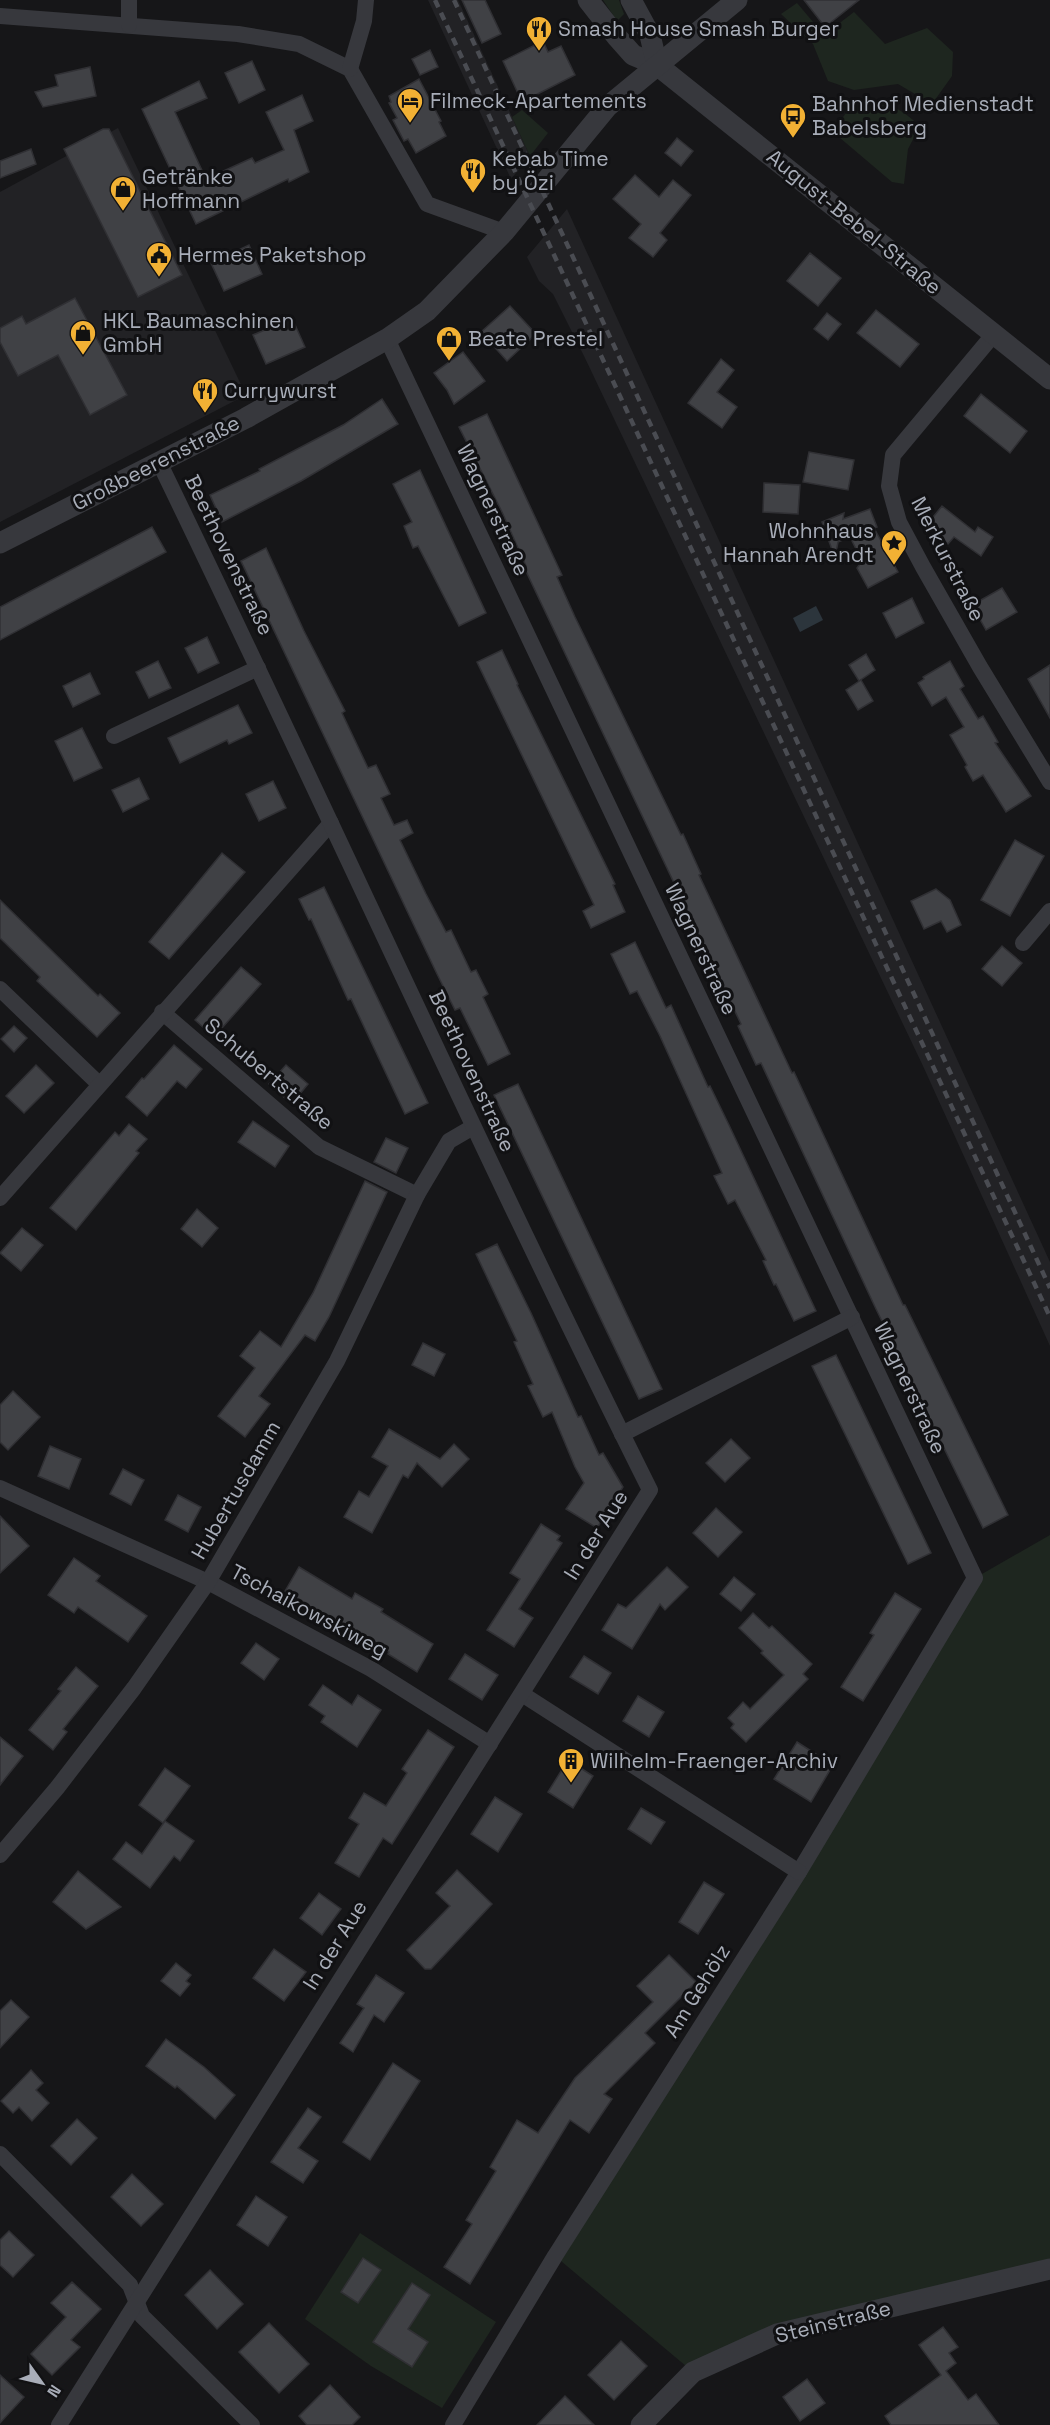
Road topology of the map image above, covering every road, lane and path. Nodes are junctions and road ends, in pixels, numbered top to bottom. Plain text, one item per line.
1 (129, 0) edge
2 (366, 0) edge
3 (588, 0) edge
4 (631, 0) edge
5 (737, 0) edge
6 (0, 16) edge
7 (129, 25) junction
8 (657, 65) junction
9 (350, 69) junction
10 (504, 232) junction
11 (994, 334) junction
12 (387, 339) junction
13 (1050, 379) edge
14 (159, 462) junction
15 (0, 543) edge
16 (258, 669) junction
17 (114, 736) dead end
18 (1050, 782) edge
19 (331, 823) junction
20 (1050, 911) edge
21 (1023, 943) dead end
22 (0, 989) edge
23 (162, 1012) junction
24 (99, 1084) junction
25 (473, 1127) junction
26 (417, 1196) junction
27 (0, 1197) edge
28 (852, 1317) junction
29 (622, 1434) junction
30 (0, 1488) edge
31 (651, 1490) joint
32 (975, 1578) joint
33 (208, 1582) junction
34 (522, 1694) junction
35 (490, 1744) junction
36 (0, 1855) edge
37 (799, 1872) junction
38 (0, 2154) edge
39 (1050, 2269) edge
40 (136, 2301) junction
41 (59, 2425) edge
42 (252, 2425) edge
43 (453, 2425) edge
44 (640, 2425) edge

1 - 7 street
2 - 9 street
3 - 8 street, August-Bebel-Straße
4 - 8 street
5 - 8 street, Großbeerenstraße
6 - 7 street
7 - 9 street
8 - 10 street, Großbeerenstraße
8 - 11 street, August-Bebel-Straße
9 - 10 street
10 - 12 street, Großbeerenstraße
11 - 13 street, August-Bebel-Straße
11 - 18 street, Merkurstraße
12 - 14 street, Großbeerenstraße
12 - 28 street, Wagnerstraße
14 - 15 street, Großbeerenstraße
14 - 16 street, Beethovenstraße
16 - 17 street, Beethovenstraße
16 - 19 street, Beethovenstraße
19 - 23 street
19 - 25 street, Beethovenstraße
20 - 21 street
22 - 24 street
23 - 24 street
23 - 26 street, Schubertstraße
24 - 27 street
25 - 26 street, Hubertusdamm
25 - 29 street, Beethovenstraße
26 - 33 street, Hubertusdamm
28 - 29 street
28 - 32 street, Wagnerstraße
29 - 31 street, Beethovenstraße
30 - 33 street, Tschaikowskiweg
31 - 34 street, In der Aue
32 - 37 street, Am Gehölz
33 - 35 street, Tschaikowskiweg
33 - 36 street, Hubertusdamm
34 - 35 street, In der Aue
34 - 37 street
35 - 40 street, In der Aue
37 - 43 street, Am Gehölz
38 - 40 street
39 - 44 street, Steinstraße
40 - 41 street, In der Aue
40 - 42 street

